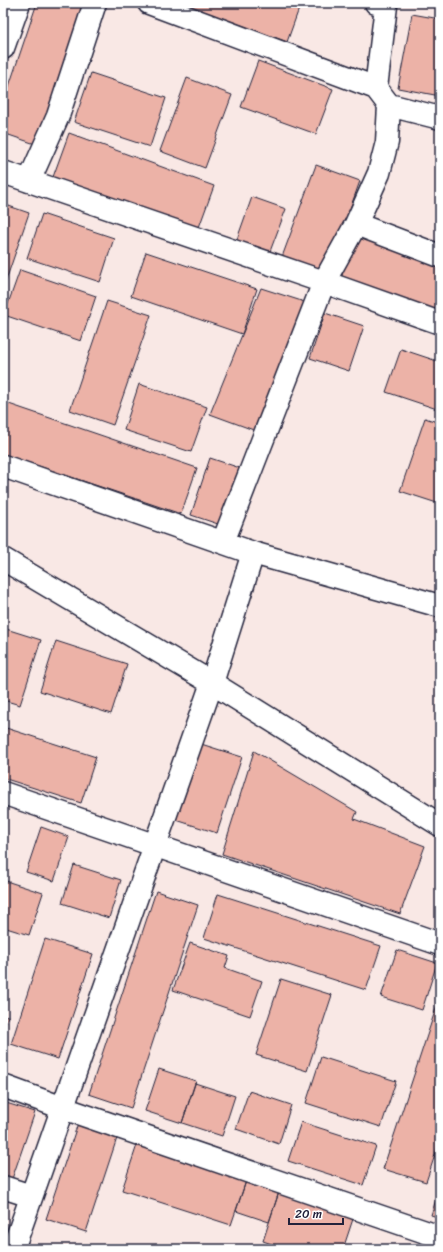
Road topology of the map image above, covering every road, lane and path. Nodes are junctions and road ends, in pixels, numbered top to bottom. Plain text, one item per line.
1 (19, 3) edge
2 (95, 3) edge
3 (149, 3) edge
4 (383, 4) edge
5 (3, 48) edge
6 (376, 88) junction
7 (389, 105) junction
8 (440, 118) edge
9 (3, 172) edge
10 (29, 181) junction
11 (356, 224) junction
12 (440, 256) edge
13 (324, 282) junction
14 (440, 323) edge
15 (3, 466) edge
16 (223, 542) junction
17 (253, 552) junction
18 (3, 559) edge
19 (440, 606) edge
20 (212, 683) junction
21 (3, 793) edge
22 (440, 825) edge
23 (155, 845) junction
24 (440, 944) edge
25 (3, 1086) edge
26 (63, 1108) junction
27 (3, 1187) edge
28 (32, 1196) junction
29 (440, 1237) edge
30 (13, 1249) edge

1 - 5 street
2 - 10 street
3 - 6 street
4 - 6 street
6 - 7 street
7 - 8 street
7 - 11 street
9 - 10 street
10 - 13 street
11 - 12 street
11 - 13 street
13 - 14 street
13 - 16 street
15 - 16 street
16 - 17 street
17 - 19 street
17 - 20 street
18 - 20 street
20 - 22 street
20 - 23 street
21 - 23 street
23 - 24 street
23 - 26 street
25 - 26 street
26 - 28 street
26 - 29 street
27 - 28 street
28 - 30 street

